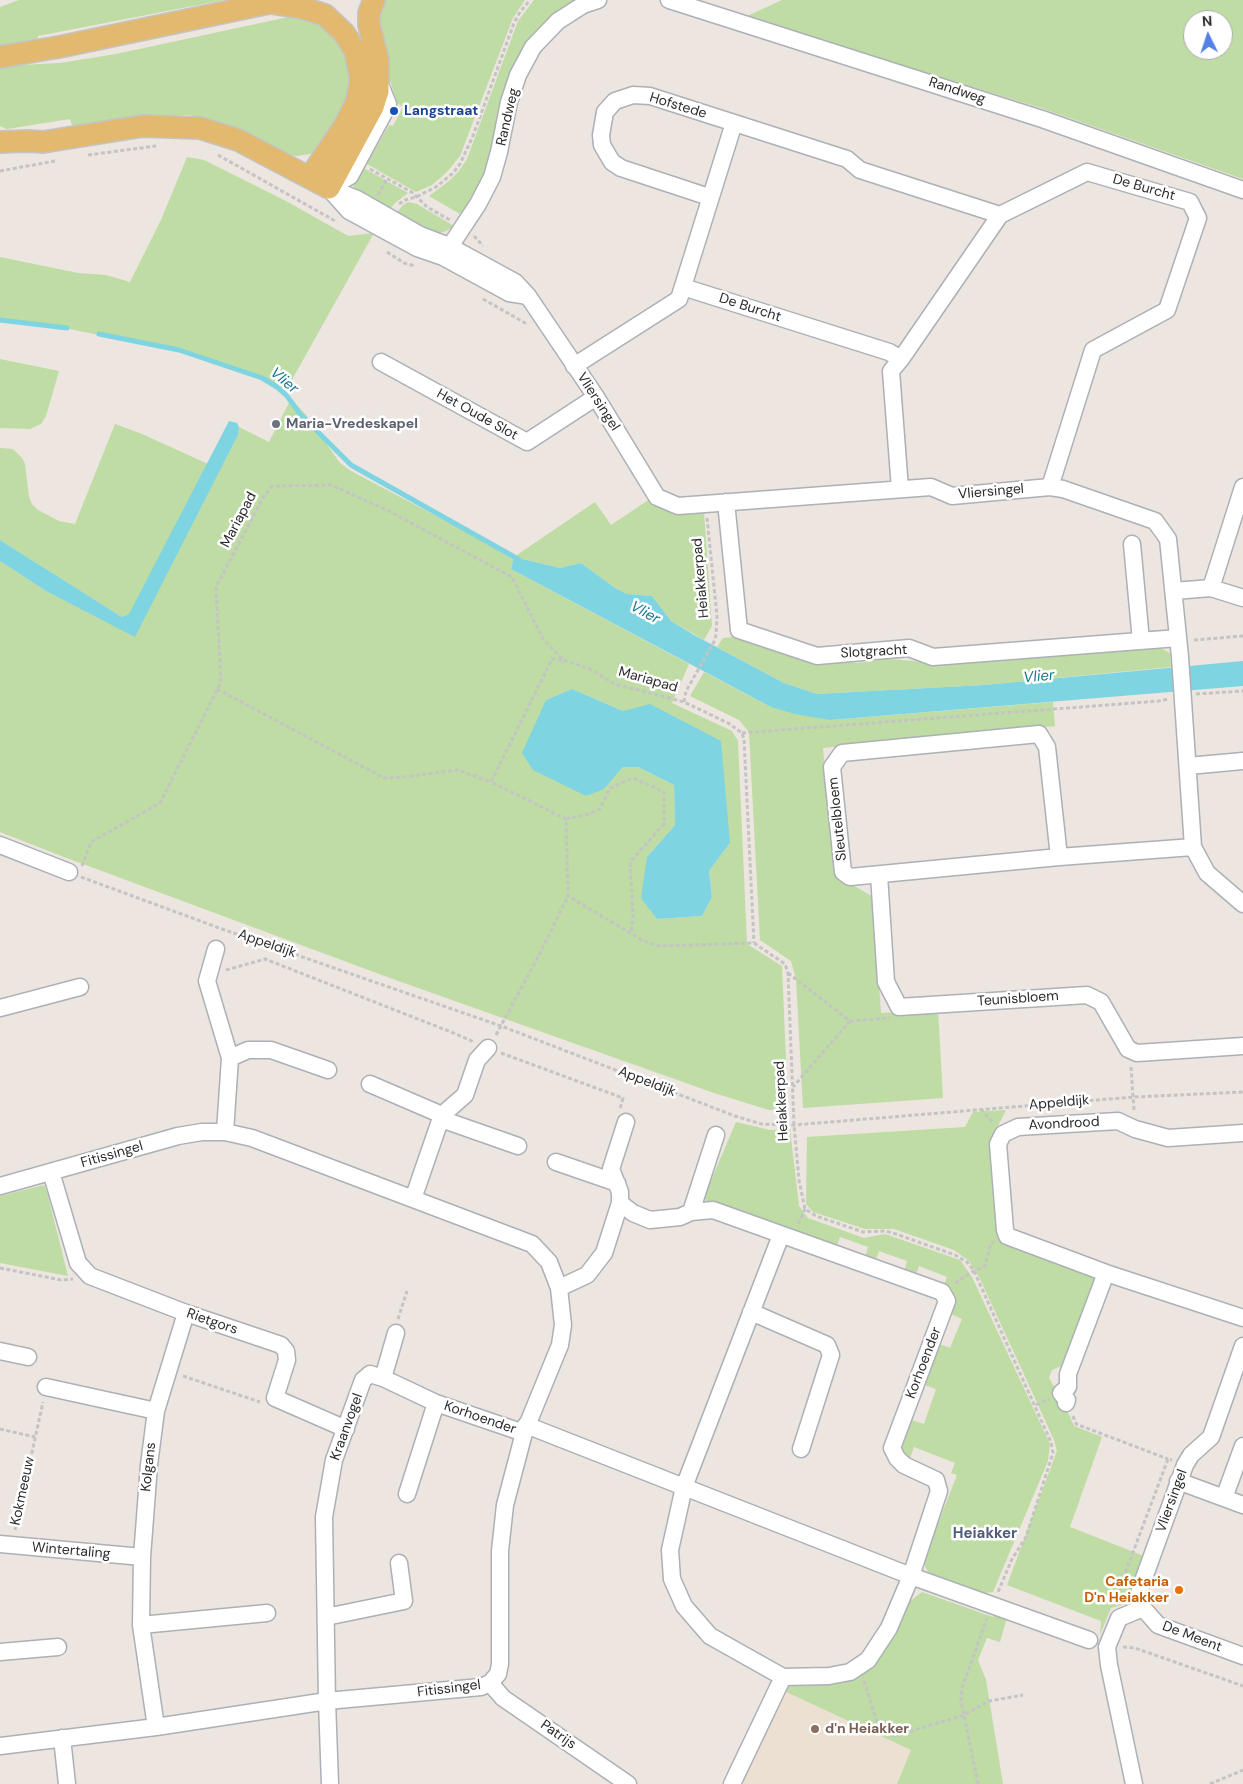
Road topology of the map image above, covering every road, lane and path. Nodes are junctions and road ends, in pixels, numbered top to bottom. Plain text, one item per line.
1 (374, 0) edge
2 (530, 0) edge
3 (669, 0) edge
4 (277, 2) edge
5 (588, 2) edge
6 (0, 57) edge
7 (734, 123) junction
8 (0, 142) edge
9 (43, 142) junction
10 (160, 146) dead end
11 (211, 151) dead end
12 (84, 156) dead end
13 (0, 157) edge
14 (56, 160) dead end
15 (364, 165) dead end
16 (0, 170) edge
17 (310, 177) junction
18 (329, 188) junction
19 (1243, 190) edge
20 (416, 197) junction
21 (709, 197) junction
22 (1000, 215) junction
23 (342, 225) dead end
24 (382, 230) junction
25 (446, 252) junction
26 (422, 268) dead end
27 (683, 287) junction
28 (476, 294) dead end
29 (532, 328) dead end
30 (900, 359) junction
31 (381, 362) dead end
32 (574, 366) junction
33 (596, 397) junction
34 (1050, 487) junction
35 (1243, 488) edge
36 (900, 489) junction
37 (726, 502) junction
38 (706, 512) junction
39 (697, 519) dead end
40 (1132, 544) dead end
41 (1211, 588) junction
42 (1174, 591) junction
43 (1243, 598) edge
44 (1243, 636) edge
45 (1141, 641) junction
46 (1179, 646) junction
47 (563, 660) junction
48 (217, 688) junction
49 (1243, 691) edge
50 (1183, 694) junction
51 (684, 702) junction
52 (742, 733) junction
53 (1243, 761) edge
54 (1188, 766) junction
55 (491, 782) junction
56 (566, 820) junction
57 (0, 845) edge
58 (1193, 847) junction
59 (1059, 857) junction
60 (77, 872) junction
61 (879, 875) junction
62 (568, 896) junction
63 (1243, 904) edge
64 (631, 934) junction
65 (754, 943) junction
66 (216, 949) dead end
67 (788, 973) junction
68 (208, 975) junction
69 (80, 987) dead end
70 (899, 1007) junction
71 (0, 1008) edge
72 (850, 1021) junction
73 (501, 1026) junction
74 (1243, 1046) edge
75 (488, 1048) junction
76 (1128, 1049) junction
77 (230, 1058) junction
78 (328, 1070) dead end
79 (370, 1084) dead end
80 (792, 1087) junction
81 (1243, 1092) edge
82 (1134, 1097) junction
83 (442, 1117) junction
84 (626, 1122) joint
85 (794, 1125) junction
86 (1135, 1129) junction
87 (225, 1132) junction
88 (1243, 1133) edge
89 (716, 1135) dead end
90 (518, 1146) dead end
91 (556, 1162) dead end
92 (51, 1172) junction
93 (617, 1183) junction
94 (0, 1186) edge
95 (413, 1199) junction
96 (620, 1203) junction
97 (691, 1212) junction
98 (781, 1235) junction
99 (1007, 1236) junction
100 (0, 1268) edge
101 (974, 1271) junction
102 (1106, 1273) junction
103 (90, 1276) junction
104 (559, 1288) junction
105 (407, 1290) dead end
106 (942, 1292) junction
107 (751, 1312) junction
108 (186, 1313) junction
109 (1243, 1318) edge
110 (396, 1333) joint
111 (1243, 1348) edge
112 (0, 1351) edge
113 (28, 1357) dead end
114 (168, 1371) junction
115 (383, 1378) junction
116 (46, 1387) joint
117 (275, 1398) junction
118 (436, 1403) junction
119 (1066, 1403) joint
120 (156, 1411) junction
121 (0, 1429) edge
122 (346, 1429) junction
123 (525, 1429) junction
124 (35, 1437) junction
125 (1243, 1446) edge
126 (801, 1449) dead end
127 (1168, 1459) junction
128 (1184, 1465) junction
129 (1178, 1481) junction
130 (684, 1487) junction
131 (407, 1494) dead end
132 (1224, 1498) junction
133 (1243, 1505) edge
134 (6, 1545) edge
135 (142, 1557) junction
136 (399, 1563) dead end
137 (911, 1576) junction
138 (991, 1606) junction
139 (1113, 1607) dead end
140 (1143, 1608) junction
141 (267, 1613) dead end
142 (326, 1617) junction
143 (141, 1625) junction
144 (1089, 1640) dead end
145 (58, 1646) dead end
146 (1108, 1647) junction
147 (0, 1652) edge
148 (1243, 1656) edge
149 (859, 1666) junction
150 (783, 1677) junction
151 (490, 1683) junction
152 (1243, 1686) edge
153 (1023, 1695) dead end
154 (327, 1701) junction
155 (964, 1715) junction
156 (156, 1726) junction
157 (62, 1738) junction
158 (0, 1746) edge
159 (1243, 1770) edge
160 (67, 1784) edge
161 (330, 1784) edge
162 (628, 1784) edge
163 (732, 1784) edge
164 (978, 1784) edge
165 (1134, 1784) edge
166 (1210, 1784) edge

1 - 18 main road
2 - 20 path, Randweg
3 - 19 street, Randweg
4 - 6 main road
4 - 17 main road
5 - 25 street, Randweg
7 - 21 street
7 - 21 street, Hofstede
7 - 22 street, Hofstede
8 - 9 main road
9 - 13 main road
9 - 17 main road
10 - 12 path
11 - 23 path
14 - 16 path
15 - 20 path
17 - 18 main road, Vliersingel
18 - 24 street, Vliersingel
20 - 24 path, Randweg
21 - 27 street
22 - 30 street, De Burcht
22 - 34 street, De Burcht
24 - 25 street, Vliersingel
24 - 26 path
25 - 32 street, Vliersingel
27 - 30 street, De Burcht
27 - 32 street
28 - 29 path
30 - 36 street, De Burcht
31 - 33 street, Het Oude Slot
32 - 33 street, Vliersingel
33 - 38 street, Vliersingel
34 - 36 street, Vliersingel
34 - 42 street, Vliersingel
35 - 41 street
36 - 37 street, Vliersingel
37 - 38 street, Vliersingel
37 - 45 street, Slotgracht
38 - 39 path
38 - 51 path, Heiakkerpad
40 - 45 street
41 - 42 street
41 - 43 street
42 - 46 street, Vliersingel
44 - 46 path
45 - 46 street, Slotgracht
46 - 50 street, Vliersingel
47 - 48 path, Mariapad
47 - 51 path, Mariapad
47 - 55 path
48 - 55 path
48 - 60 path, Mariapad
49 - 50 path
50 - 52 path
50 - 54 street, Vliersingel
51 - 52 path
52 - 65 path
53 - 54 street
54 - 58 street, Vliersingel
55 - 56 path
56 - 62 path
56 - 64 path
57 - 60 street
58 - 59 street, Sleutelbloem
58 - 63 street, Vliersingel
59 - 61 street, Sleutelbloem
59 - 61 street, Sleutelbloem
60 - 73 path, Appeldijk
61 - 70 street
62 - 64 path
62 - 73 path
64 - 65 path
65 - 67 path
66 - 68 street
67 - 72 path
67 - 80 path, Heiakkerpad
68 - 75 path, Appeldijk
68 - 77 street
69 - 71 street
70 - 72 path
70 - 76 street, Teunisbloem
72 - 80 path
73 - 75 path
73 - 85 path, Appeldijk
74 - 76 street
75 - 83 street
75 - 84 path, Appeldijk
76 - 82 path
77 - 78 street
77 - 87 street
79 - 83 street
80 - 85 path, Heiakkerpad
81 - 82 path, Appeldijk
82 - 85 path, Appeldijk
82 - 86 path
83 - 90 street
83 - 95 street
84 - 93 street
85 - 101 path, Heiakkerpad
86 - 88 street, Avondrood
86 - 99 street, Avondrood
87 - 92 street, Fitissingel
87 - 95 street, Fitissingel
89 - 97 street
91 - 93 street
92 - 94 street, Fitissingel
92 - 103 street
93 - 96 street
95 - 104 street, Fitissingel
96 - 97 street
96 - 104 street
97 - 98 street
98 - 106 street
98 - 107 street
99 - 101 path
99 - 102 street
100 - 103 path
101 - 106 path
101 - 138 path, Heiakkerpad
102 - 109 street
102 - 119 street
103 - 108 street, Rietgors
104 - 123 street, Fitissingel
105 - 110 path
106 - 137 street, Korhoender
107 - 126 street
107 - 130 street
108 - 114 street, Kolgans
108 - 117 street, Rietgors
110 - 115 street
111 - 128 street, Vliersingel
112 - 113 street
114 - 117 path
114 - 120 street, Kolgans
115 - 118 street
115 - 122 street, Kraanvogel
116 - 120 street
116 - 124 path, Kokmeeuw
117 - 122 street
118 - 123 street, Korhoender
118 - 131 street
119 - 127 path
120 - 135 street, Kolgans
121 - 124 path, Kokmeeuw
122 - 142 street, Kraanvogel
123 - 130 street, Korhoender
123 - 151 street, Fitissingel
124 - 134 path, Kokmeeuw
125 - 132 street
127 - 128 path
127 - 139 path
128 - 129 street, Vliersingel
129 - 132 street
129 - 140 street, Vliersingel
130 - 137 street, Korhoender
130 - 150 street
132 - 133 street
134 - 135 street, Wintertaling
135 - 143 street, Kolgans
136 - 142 street
137 - 138 street, Korhoender
137 - 149 street, Korhoender
138 - 144 street
138 - 155 path, Heiakkerpad
140 - 146 street
140 - 148 street, De Meent
141 - 143 street
142 - 154 street, Kraanvogel
143 - 156 street, Kolgans
145 - 147 street
146 - 152 path, De Meent
146 - 165 street
149 - 150 street, Korhoender
149 - 155 path
150 - 163 street
151 - 154 street, Fitissingel
151 - 162 street, Patrijs
153 - 155 path
154 - 156 street, Fitissingel
154 - 161 street, Kraanvogel
155 - 164 path, Heiakkerpad
156 - 157 street, Fitissingel
157 - 158 street, Fitissingel
157 - 160 street
159 - 166 path

